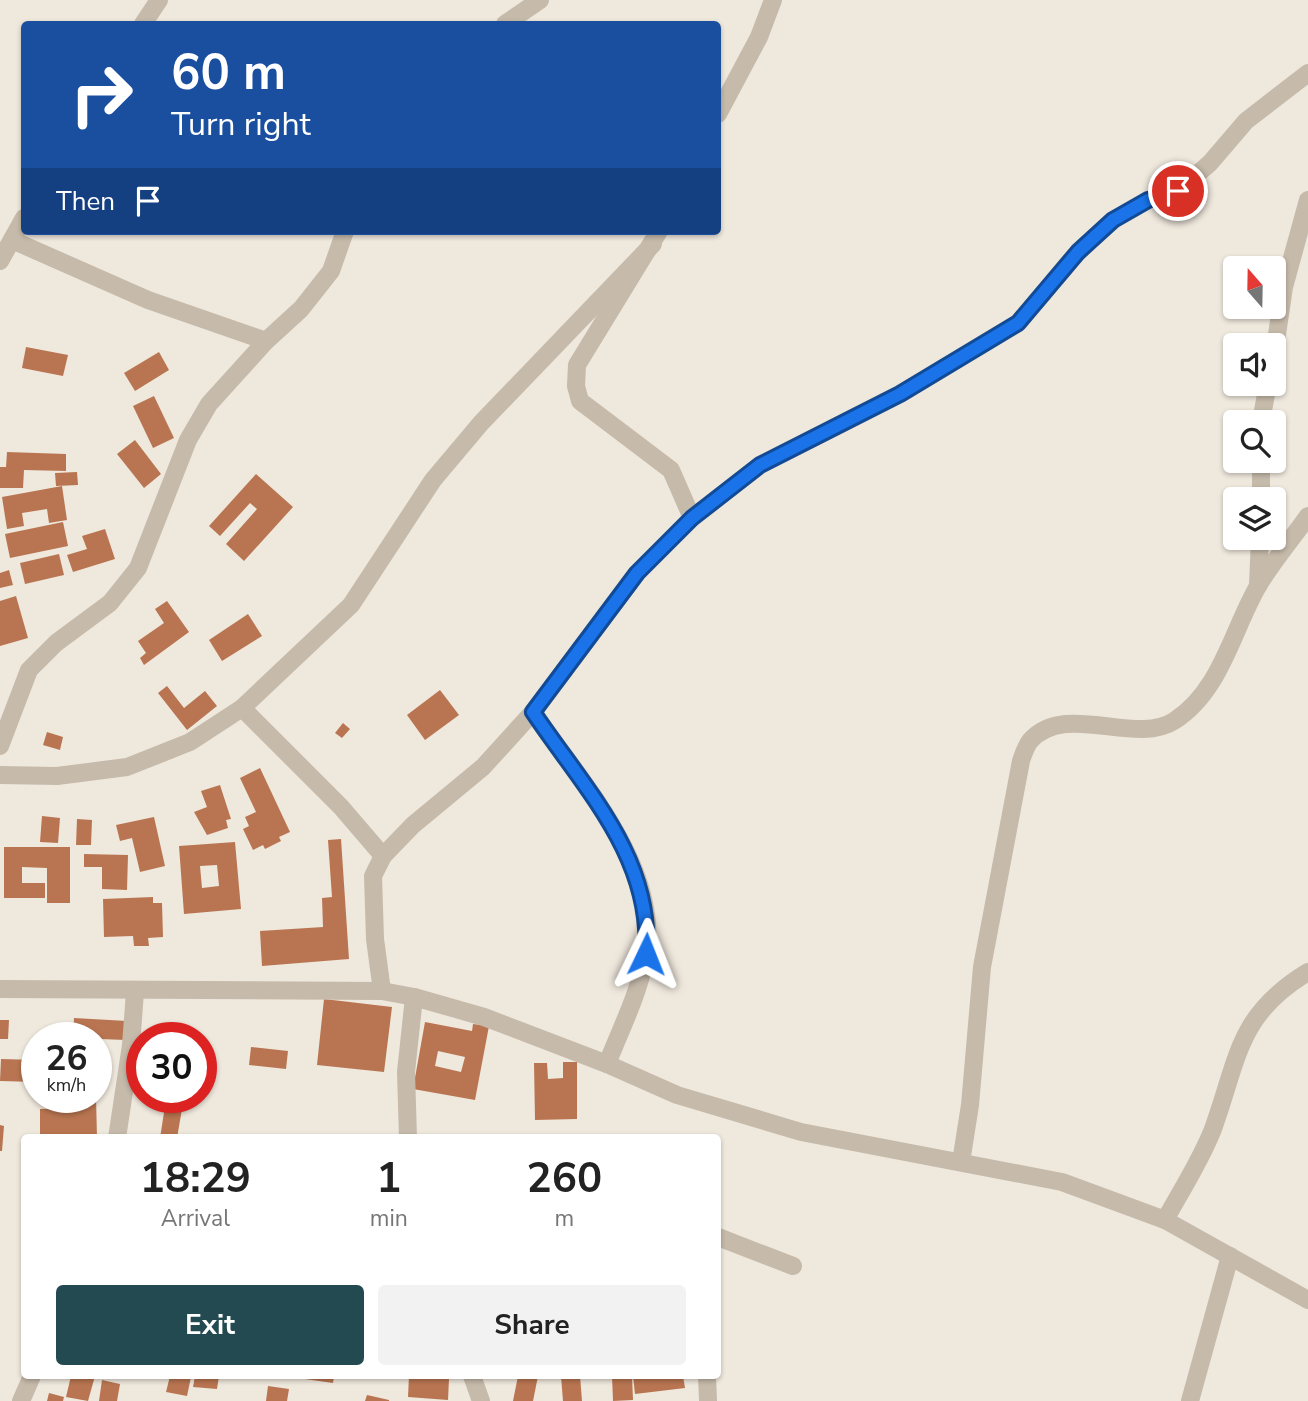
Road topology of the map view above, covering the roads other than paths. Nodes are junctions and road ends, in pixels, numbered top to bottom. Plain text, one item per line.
1 (159, 0) edge
2 (540, 0) edge
3 (773, 0) edge
4 (145, 21) edge
5 (509, 21) edge
6 (1308, 73) edge
7 (721, 108) edge
8 (1308, 200) edge
9 (21, 224) edge
10 (344, 235) edge
11 (656, 237) edge
12 (12, 240) junction
13 (0, 261) edge
14 (1277, 333) edge
15 (266, 341) junction
16 (1308, 516) edge
17 (692, 518) junction
18 (1259, 550) edge
19 (1258, 586) junction
20 (242, 709) junction
21 (533, 712) junction
22 (0, 746) edge
23 (0, 775) edge
24 (383, 856) junction
25 (1308, 972) edge
26 (0, 989) edge
27 (382, 991) junction
28 (135, 992) junction
29 (414, 997) junction
30 (607, 1064) junction
31 (118, 1134) edge
32 (408, 1134) edge
33 (961, 1162) junction
34 (1166, 1220) junction
35 (721, 1238) edge
36 (1230, 1256) junction
37 (793, 1266) dead end
38 (1308, 1300) edge
39 (31, 1379) edge
40 (473, 1379) edge
41 (707, 1379) edge
42 (21, 1401) edge
43 (481, 1401) edge
44 (708, 1401) edge
45 (1191, 1401) edge

1 - 4 street
2 - 5 street
3 - 7 street
6 - 17 street
8 - 14 street
9 - 12 street
10 - 15 street
11 - 17 street
11 - 20 street
12 - 13 street
12 - 15 street
15 - 22 street
16 - 19 street
17 - 21 street
18 - 19 street
19 - 33 street
20 - 23 street
20 - 24 street
21 - 24 street
21 - 30 street
24 - 27 street
25 - 34 street
26 - 28 street
27 - 28 street
27 - 29 street
28 - 31 street
29 - 30 street
29 - 32 street
30 - 33 street
33 - 34 street
34 - 36 street
35 - 37 street
36 - 38 street
36 - 45 street
39 - 42 street
40 - 43 street
41 - 44 street

